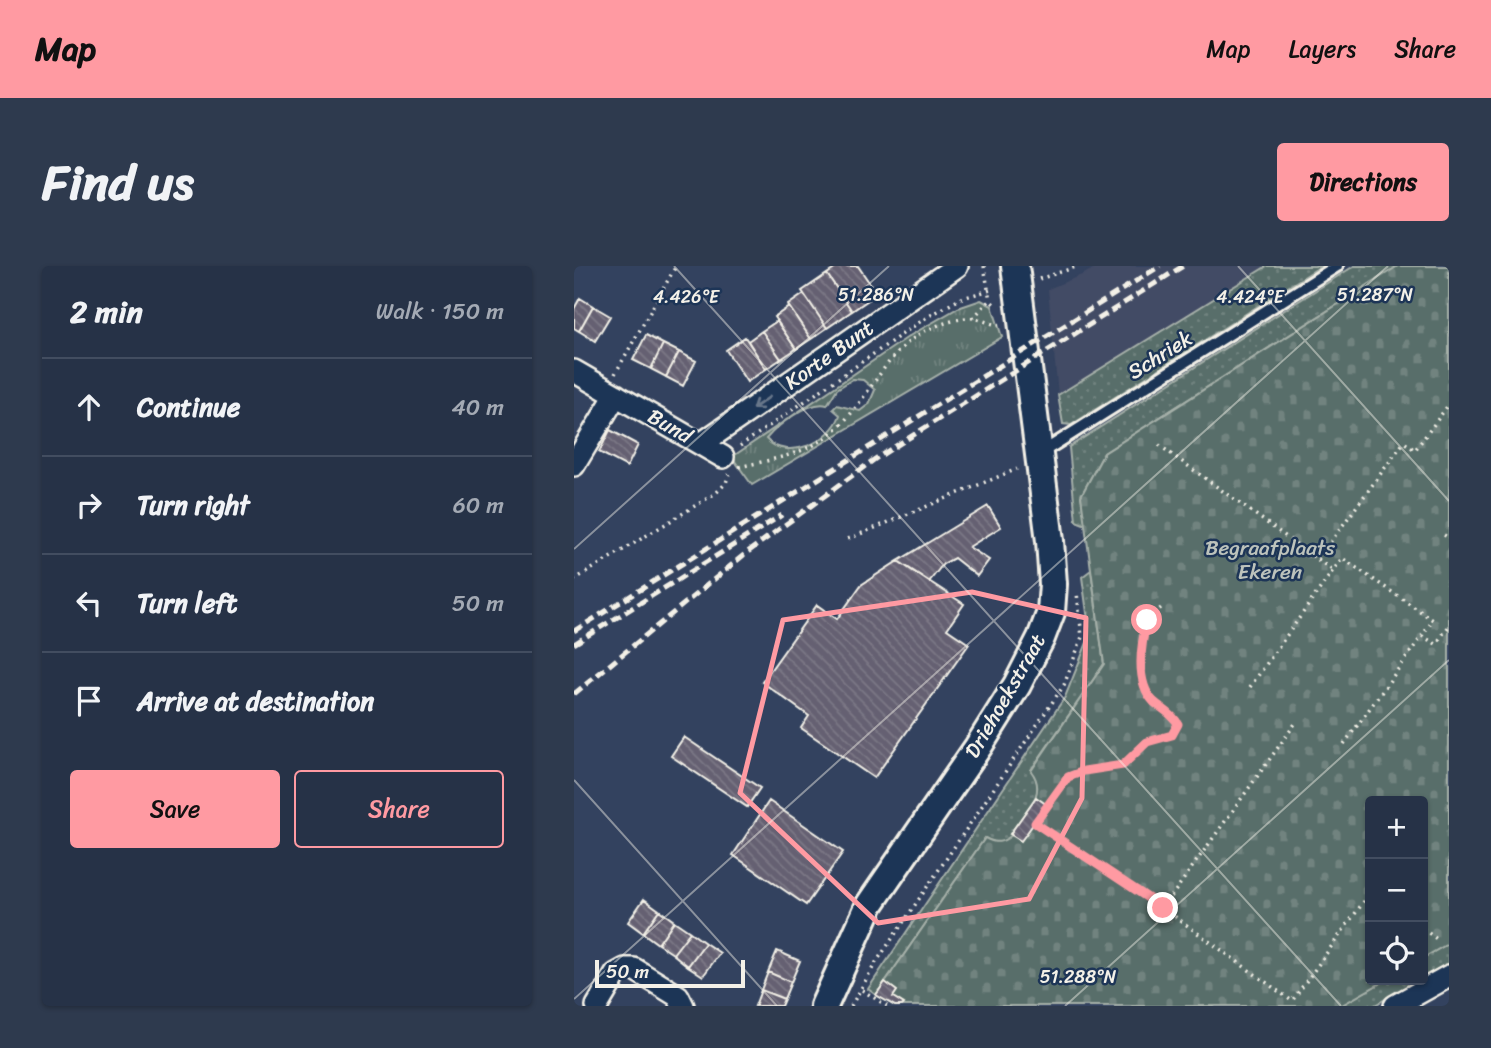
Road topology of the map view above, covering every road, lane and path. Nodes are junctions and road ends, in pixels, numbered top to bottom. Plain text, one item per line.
1 (676, 266) edge
2 (957, 266) edge
3 (984, 266) edge
4 (1079, 266) edge
5 (1337, 266) edge
6 (1022, 277) edge
7 (989, 290) junction
8 (990, 300) junction
9 (973, 318) junction
10 (999, 324) junction
11 (1002, 331) dead end
12 (574, 371) edge
13 (611, 392) junction
14 (1449, 404) edge
15 (701, 444) junction
16 (1160, 445) dead end
17 (1039, 454) junction
18 (727, 463) junction
19 (574, 465) edge
20 (1444, 535) dead end
21 (1449, 538) edge
22 (848, 539) dead end
23 (1318, 559) junction
24 (1332, 570) junction
25 (574, 580) edge
26 (1161, 608) dead end
27 (1449, 626) edge
28 (1422, 636) junction
29 (1250, 687) dead end
30 (1297, 721) dead end
31 (1344, 744) dead end
32 (1365, 900) edge
33 (1163, 908) junction
34 (1428, 933) edge
35 (1438, 940) dead end
36 (1449, 976) edge
37 (862, 990) dead end
38 (597, 1006) edge
39 (683, 1006) edge
40 (824, 1006) edge
41 (887, 1006) edge
42 (1395, 1006) edge

1 - 13 path
2 -> 15 street, Korte Bunt
3 - 7 path
4 - 6 path
5 - 17 lane, Schriek
6 - 7 path
6 - 17 street, Driehoekstraat
7 - 8 path
7 - 18 path
8 - 9 path
8 - 10 path
9 - 10 path
9 - 18 path
10 - 11 path
12 - 13 street, Bund
13 - 15 street, Bund
13 - 19 street
14 - 23 path
15 - 18 street, Bund
16 - 23 path
17 - 22 path
17 - 40 street, Driehoekstraat
18 - 25 path
20 - 21 path
23 - 24 path
24 - 28 path
24 - 29 path
26 - 33 path
27 - 28 path
28 - 31 path
30 - 33 path
32 - 33 path
34 - 35 path
36 - 42 street
37 - 41 path
38 - 39 street

